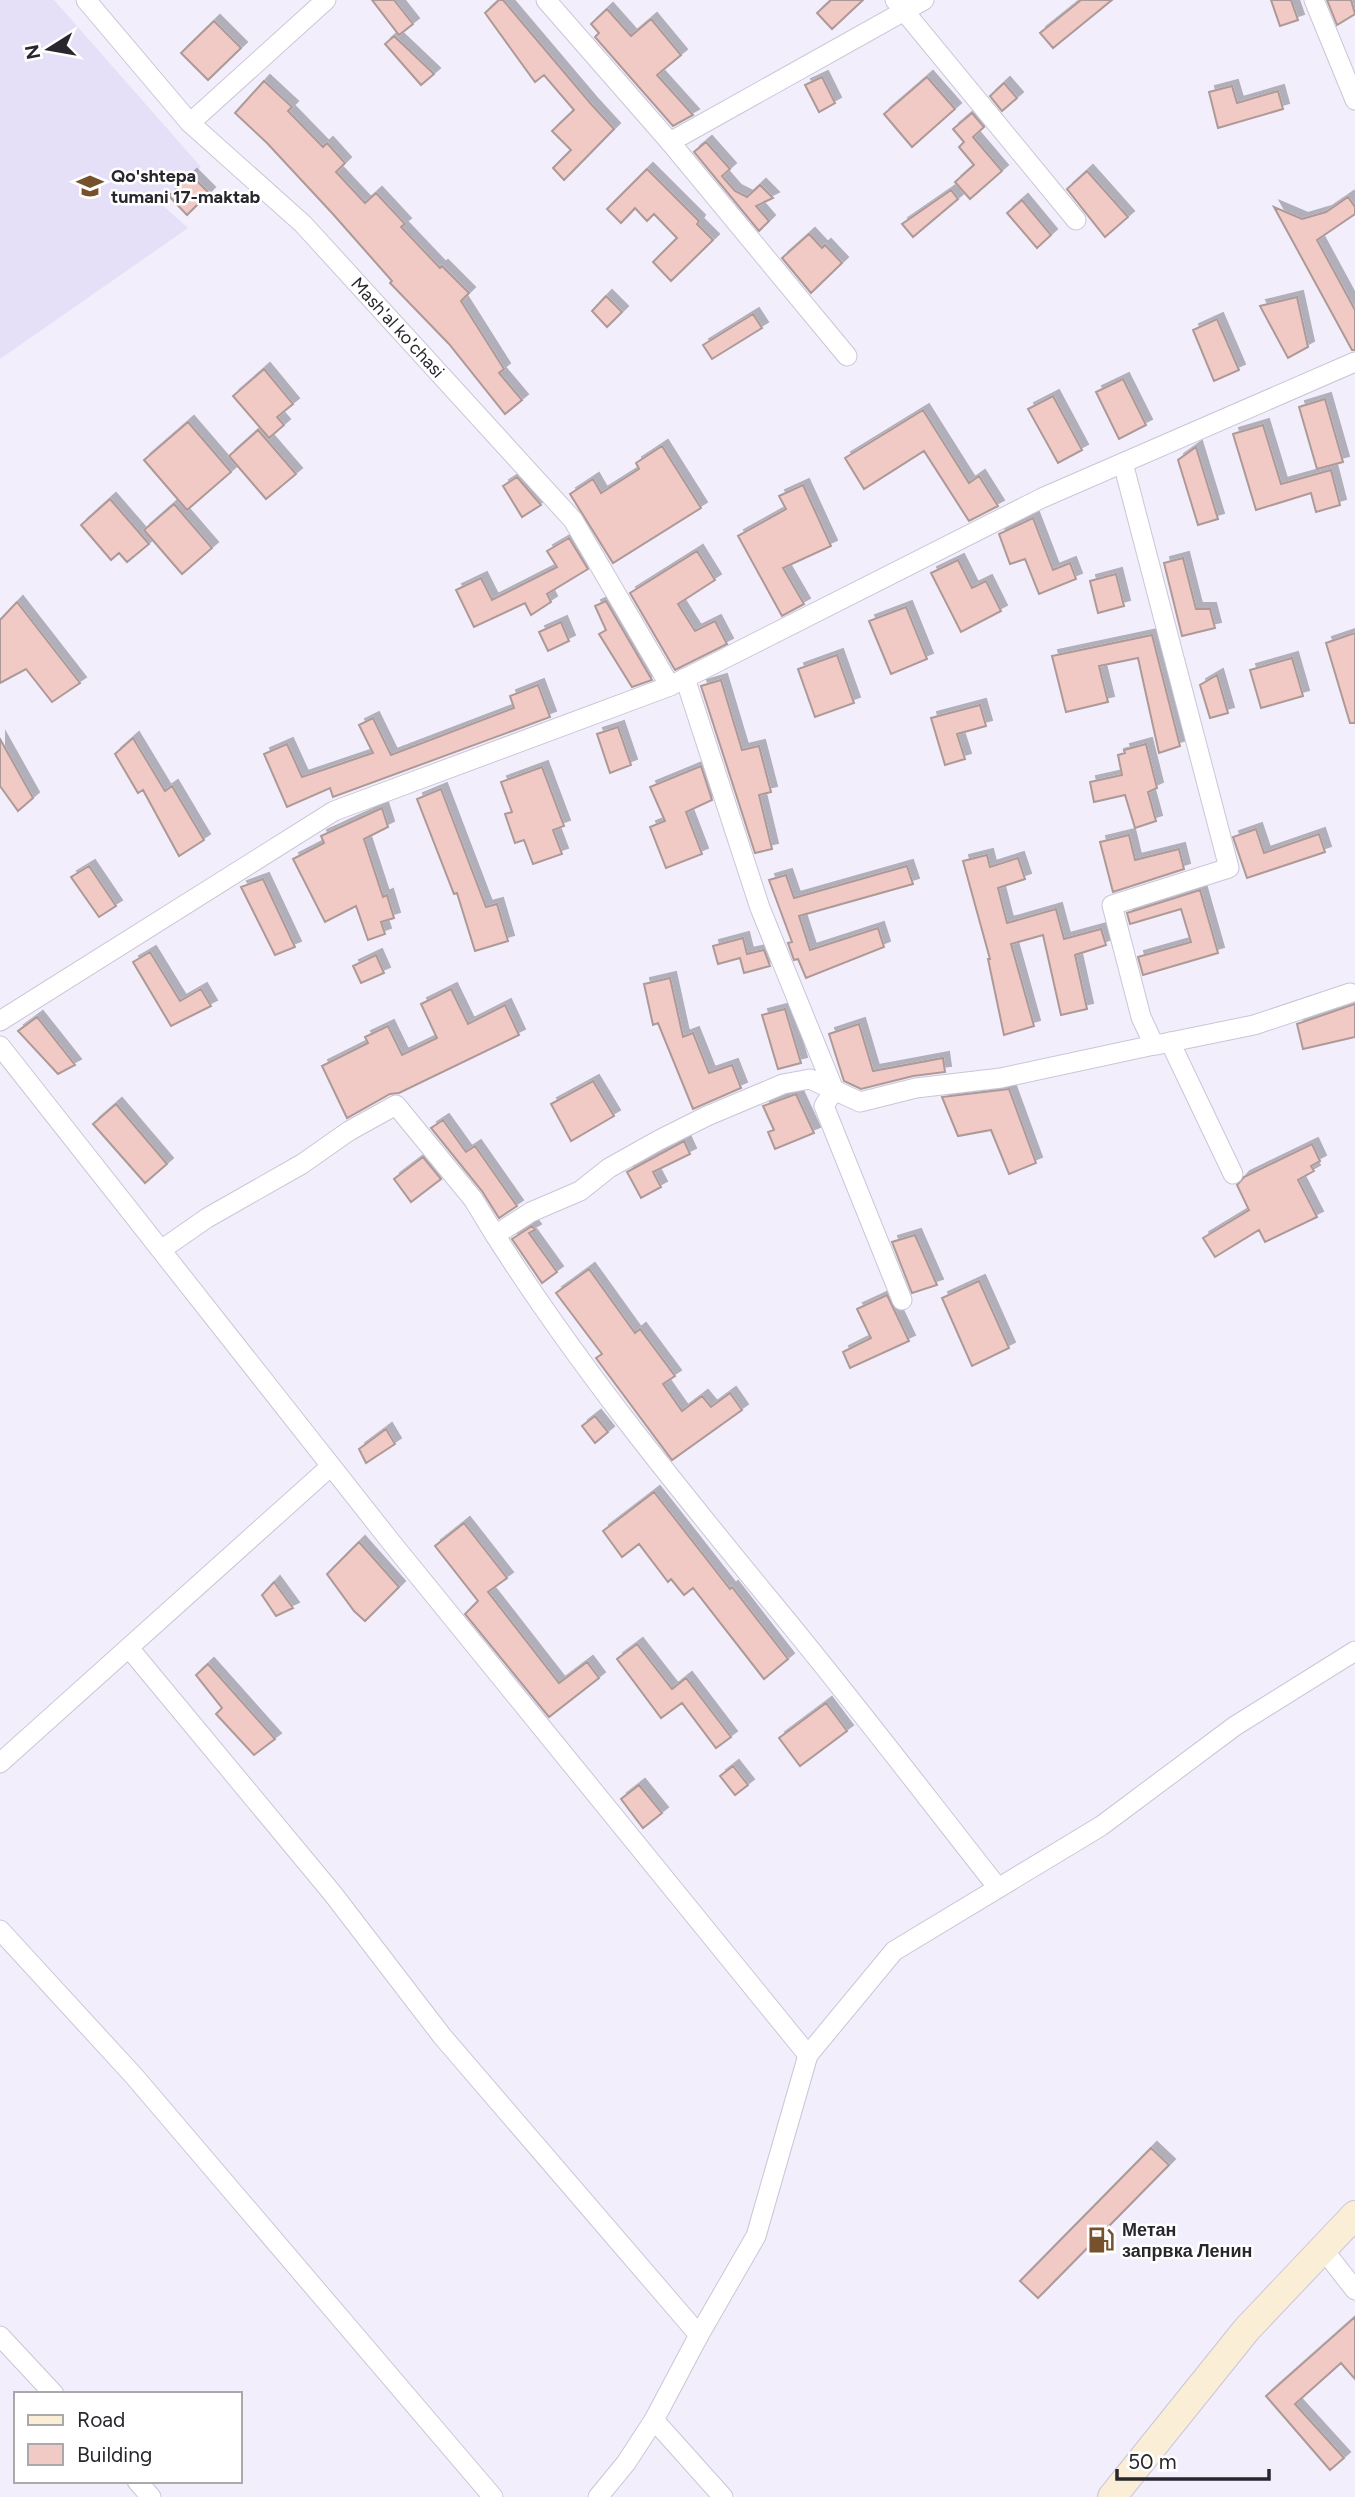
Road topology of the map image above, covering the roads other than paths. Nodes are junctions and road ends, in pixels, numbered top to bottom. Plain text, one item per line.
1 (86, 0) edge
2 (326, 0) edge
3 (546, 0) edge
4 (924, 0) edge
5 (1314, 0) edge
6 (899, 6) edge
7 (1355, 48) edge
8 (1338, 58) junction
9 (1355, 100) edge
10 (190, 123) junction
11 (670, 142) junction
12 (1076, 220) dead end
13 (846, 356) dead end
14 (1355, 362) edge
15 (1123, 463) junction
16 (677, 682) junction
17 (1350, 993) dead end
18 (0, 1021) edge
19 (1162, 1044) junction
20 (0, 1046) edge
21 (834, 1090) junction
22 (1233, 1174) dead end
23 (495, 1235) junction
24 (161, 1250) junction
25 (902, 1300) dead end
26 (331, 1466) junction
27 (129, 1648) junction
28 (1355, 1651) edge
29 (0, 1763) edge
30 (998, 1888) junction
31 (0, 1930) edge
32 (808, 2056) junction
33 (1355, 2215) edge
34 (1323, 2249) junction
35 (1355, 2290) edge
36 (699, 2335) junction
37 (0, 2336) edge
38 (52, 2392) edge
39 (654, 2420) junction
40 (138, 2483) edge
41 (151, 2497) edge
42 (493, 2497) edge
43 (598, 2497) edge
44 (723, 2497) edge
45 (1112, 2497) edge

1 - 10 street, Mash'al ko'chasi
2 - 10 street
3 - 11 street
4 - 6 street
5 - 8 street
6 - 11 street
6 - 12 street
7 - 8 street
8 - 9 street
10 - 16 street, Mash'al ko'chasi
11 - 13 street
14 - 15 street
15 - 16 street
15 - 19 street
16 - 18 street
16 - 21 street, Mash'al ko'chasi
17 - 19 street
19 - 21 street
19 - 22 street
20 - 24 street
21 - 23 street
21 - 25 street
23 - 24 street
23 - 30 street
24 - 26 street
26 - 27 street
26 - 32 street
27 - 29 street
27 - 36 street
28 - 30 street
30 - 32 street
31 - 42 street
32 - 36 street
33 - 34 main road
34 - 35 street
34 - 45 main road
36 - 39 street
37 - 38 street
39 - 43 street
39 - 44 street
40 - 41 street

